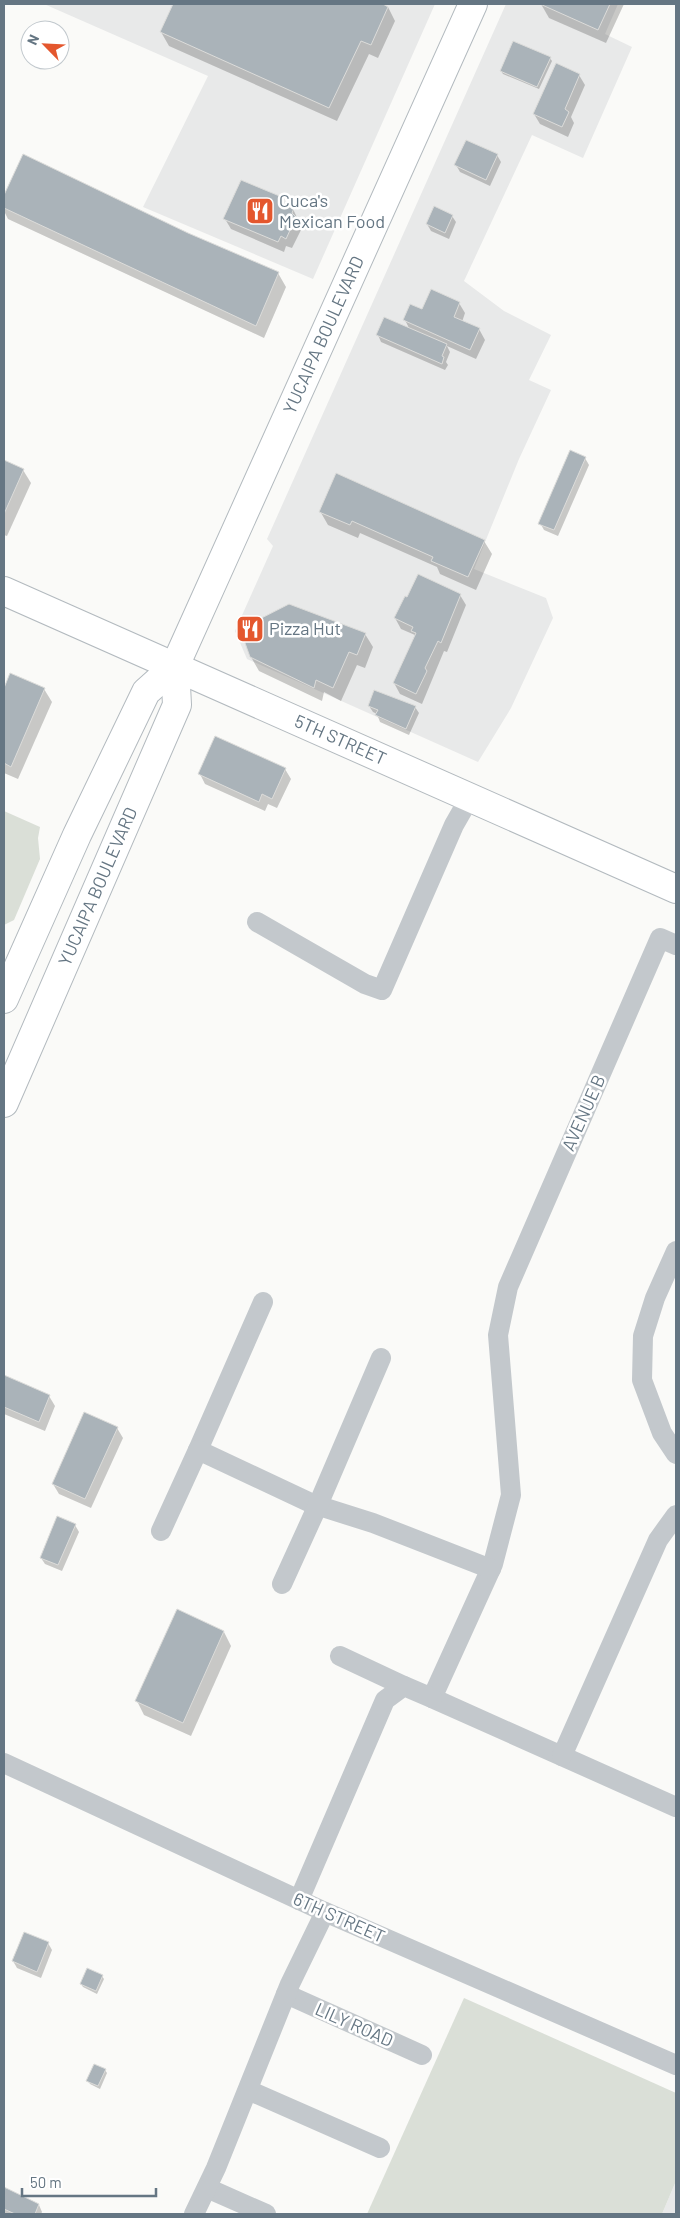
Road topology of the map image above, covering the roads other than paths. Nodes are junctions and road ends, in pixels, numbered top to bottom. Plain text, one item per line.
1 (473, 4) edge
2 (4, 591) edge
3 (174, 666) junction
4 (470, 797) junction
5 (676, 889) edge
6 (257, 922) dead end
7 (668, 942) edge
8 (4, 999) edge
9 (4, 1103) edge
10 (676, 1251) edge
11 (263, 1302) dead end
12 (381, 1358) dead end
13 (198, 1450) junction
14 (676, 1454) edge
15 (318, 1505) junction
16 (676, 1515) edge
17 (160, 1531) dead end
18 (491, 1569) junction
19 (282, 1584) dead end
20 (340, 1656) dead end
21 (404, 1686) junction
22 (432, 1698) junction
23 (562, 1756) junction
24 (4, 1763) edge
25 (676, 1807) edge
26 (299, 1900) junction
27 (325, 1912) junction
28 (286, 1994) junction
29 (422, 2055) dead end
30 (676, 2065) edge
31 (248, 2090) junction
32 (380, 2148) dead end
33 (207, 2188) junction
34 (194, 2214) edge
35 (266, 2214) edge

1 - 3 main road, YUCAIPA BOULEVARD
2 - 3 main road, 5TH STREET
3 - 4 main road, 5TH STREET
3 - 8 main road, YUCAIPA BOULEVARD
3 - 9 main road, YUCAIPA BOULEVARD
4 - 5 main road, 5TH STREET
4 - 6 street
7 - 18 street, AVENUE B
10 - 14 street
11 - 13 street
12 - 15 street
13 - 15 street
13 - 17 street
15 - 18 street
15 - 19 street
16 - 23 street
18 - 22 street, AVENUE B
20 - 21 street
21 - 22 street
21 - 26 street
22 - 23 street
23 - 25 street
24 - 26 street, 6TH STREET
26 - 27 street, 6TH STREET
27 - 28 street
27 - 30 street, 6TH STREET
28 - 29 street, LILY ROAD
28 - 31 street
31 - 32 street
31 - 33 street
33 - 34 street
33 - 35 street

